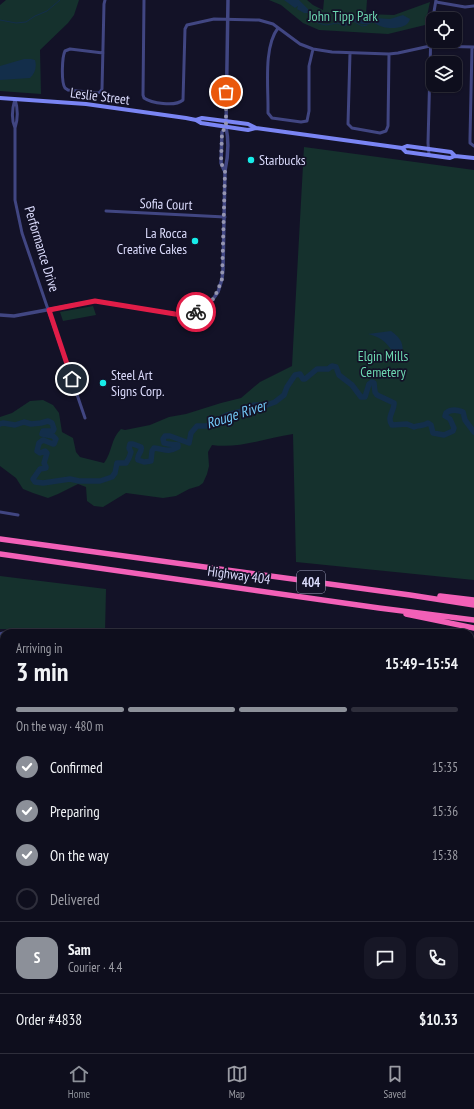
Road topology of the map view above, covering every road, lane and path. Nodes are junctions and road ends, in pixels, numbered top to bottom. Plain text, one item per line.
1 (105, 0) edge
2 (144, 0) edge
3 (228, 0) edge
4 (436, 1) edge
5 (474, 6) edge
6 (434, 12) edge
7 (227, 20) junction
8 (278, 28) junction
9 (426, 47) edge
10 (462, 47) edge
11 (473, 47) edge
12 (430, 48) edge
13 (313, 49) junction
14 (103, 53) junction
15 (350, 53) junction
16 (389, 54) junction
17 (0, 98) edge
18 (15, 99) junction
19 (196, 120) junction
20 (226, 121) junction
21 (226, 127) junction
22 (256, 128) junction
23 (474, 146) edge
24 (402, 148) junction
25 (428, 148) junction
26 (429, 155) junction
27 (456, 156) junction
28 (474, 158) edge
29 (106, 211) dead end
30 (225, 217) junction
31 (49, 310) junction
32 (0, 315) edge
33 (84, 418) dead end
34 (0, 512) edge
35 (18, 515) dead end
36 (0, 536) edge
37 (0, 539) edge
38 (68, 549) junction
39 (0, 555) edge
40 (410, 595) junction
41 (474, 600) edge
42 (474, 606) edge
43 (379, 608) junction
44 (474, 620) edge
45 (474, 628) edge

1 - 14 street
2 - 7 street
3 - 7 street
4 - 5 street
4 - 6 street
7 - 8 street
7 - 20 street
8 - 13 street
8 - 13 street
9 - 16 street
10 - 11 street
11 - 23 street
12 - 25 street
13 - 15 street
14 - 14 street
15 - 16 street
15 - 16 street
17 - 18 main road, Leslie Street
18 - 19 main road, Leslie Street
18 - 31 street, Performance Drive
19 - 20 main road, Leslie Street
19 - 21 main road, Leslie Street
20 - 21 street
20 - 22 main road, Leslie Street
21 - 22 main road, Leslie Street
21 - 30 street
22 - 24 main road, Leslie Street
24 - 25 main road, Leslie Street
24 - 26 main road, Leslie Street
25 - 26 street
25 - 27 main road, Leslie Street
26 - 27 main road, Leslie Street
27 - 28 main road, Leslie Street
29 - 30 street, Sofia Court
30 - 31 street
31 - 32 street
31 - 33 street, Performance Drive
34 - 35 street
36 - 38 highway
37 - 38 highway, Highway 404 / 404
38 - 40 highway, Highway 404 / 404
39 - 43 highway, Highway 404 / 404
40 - 41 highway
40 - 42 highway, Highway 404 / 404
43 - 44 highway, Highway 404 / 404
43 - 45 highway

